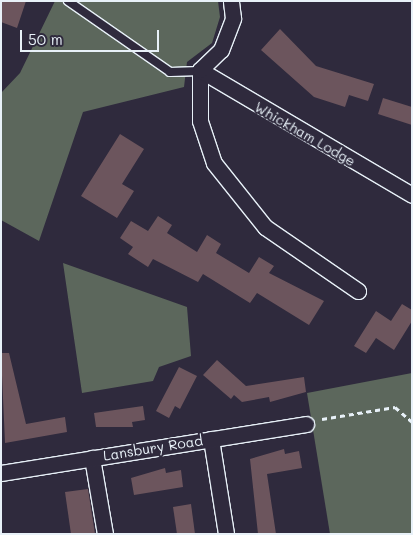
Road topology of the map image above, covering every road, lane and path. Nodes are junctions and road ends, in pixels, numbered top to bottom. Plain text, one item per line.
1 (68, 1) edge
2 (231, 1) edge
3 (200, 70) junction
4 (412, 195) edge
5 (358, 292) dead end
6 (412, 422) edge
7 (306, 424) joint
8 (211, 439) junction
9 (92, 458) junction
10 (1, 473) edge
11 (105, 534) edge
12 (226, 534) edge

1 - 3 lane
2 - 3 street
3 - 4 street, Whickham Lodge
3 - 5 street
6 - 7 path
7 - 8 street, Lansbury Road
8 - 9 street, Lansbury Road
8 - 12 street
9 - 10 street, Lansbury Road
9 - 11 street

